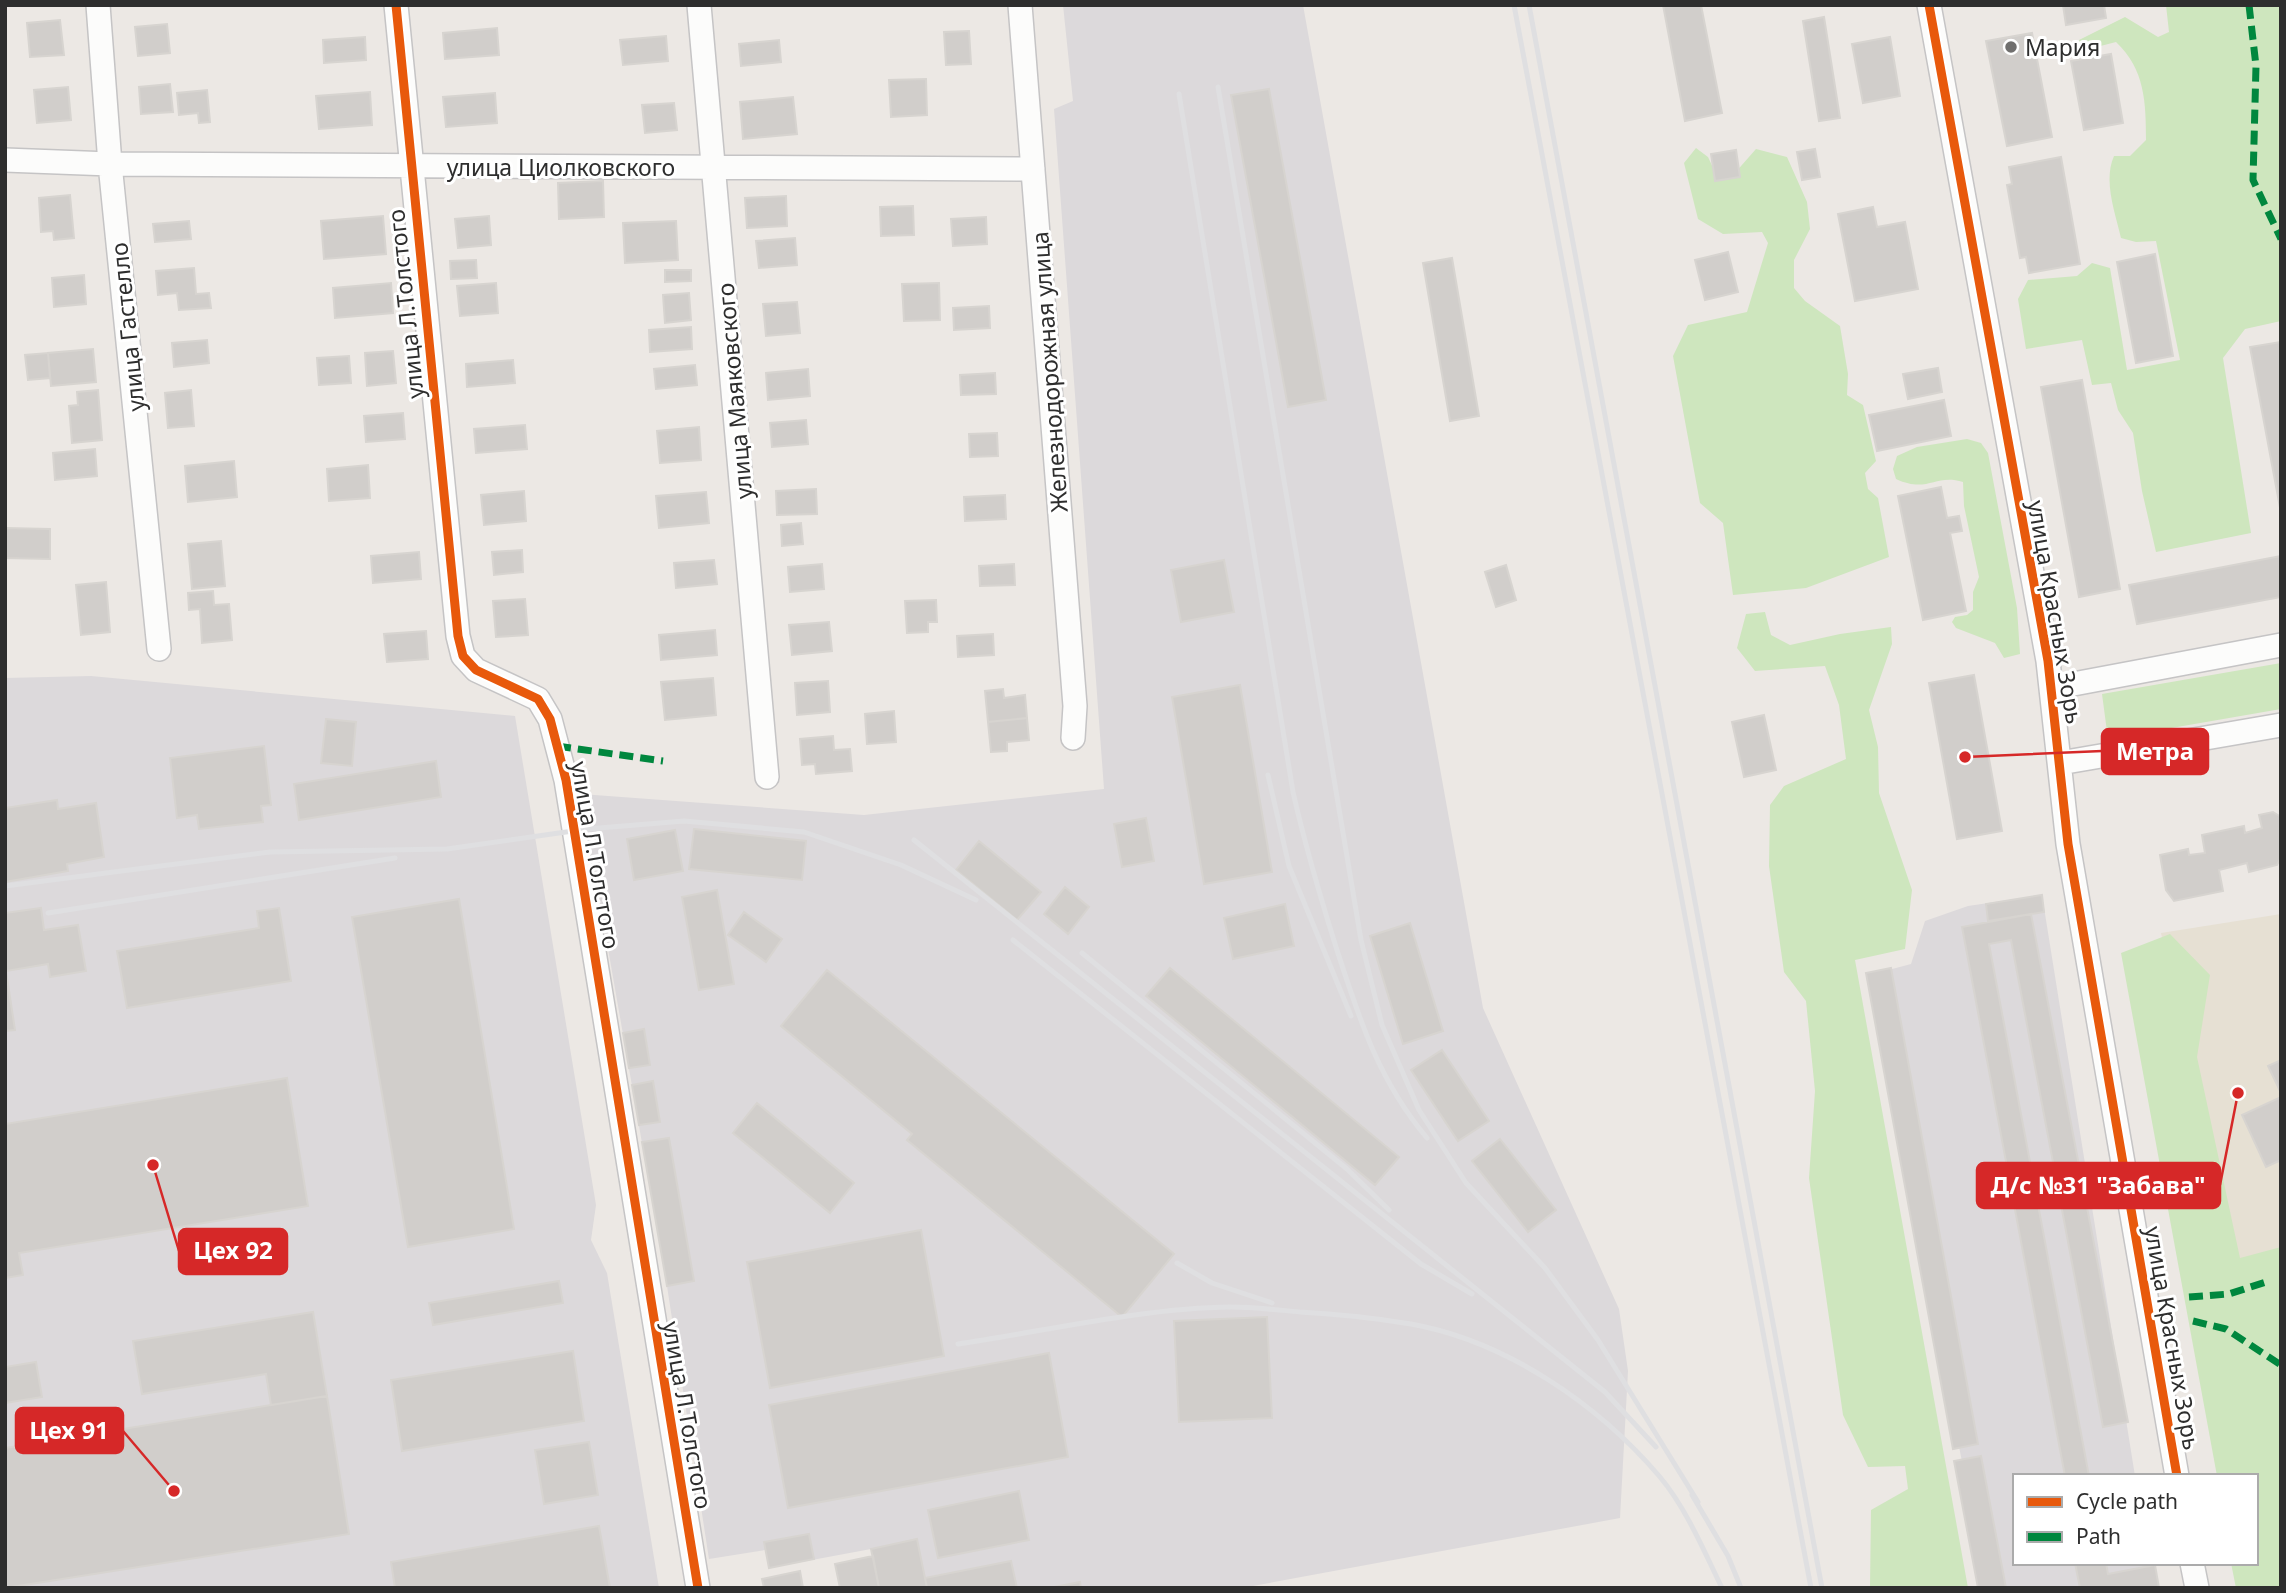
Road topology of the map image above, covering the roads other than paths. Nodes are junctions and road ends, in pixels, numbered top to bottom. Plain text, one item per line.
1 (98, 5) edge
2 (396, 5) edge
3 (699, 5) edge
4 (1020, 5) edge
5 (1929, 5) edge
6 (5, 160) edge
7 (110, 164) junction
8 (410, 165) junction
9 (715, 168) junction
10 (1033, 169) junction
11 (2281, 645) edge
12 (159, 649) dead end
13 (2052, 688) junction
14 (2281, 725) edge
15 (1073, 738) dead end
16 (2060, 763) junction
17 (766, 777) dead end
18 (2177, 1474) edge
19 (2192, 1565) edge
20 (698, 1588) edge
21 (2197, 1588) edge

1 - 7 street, улица Гастелло
2 - 8 street, улица Л.Толстого
3 - 9 street, улица Маяковского
4 - 10 street, Железнодорожная улица
5 - 13 street, улица Красных Зорь
6 - 7 street, улица Циолковского
7 - 8 street, улица Циолковского
7 - 12 street, улица Гастелло
8 - 9 street, улица Циолковского
8 - 20 street, улица Л.Толстого
9 - 10 street, улица Циолковского
9 - 17 street, улица Маяковского
10 - 15 street, Железнодорожная улица
11 - 13 street
13 - 16 street, улица Красных Зорь
14 - 16 street
16 - 18 street, улица Красных Зорь
19 - 21 street

